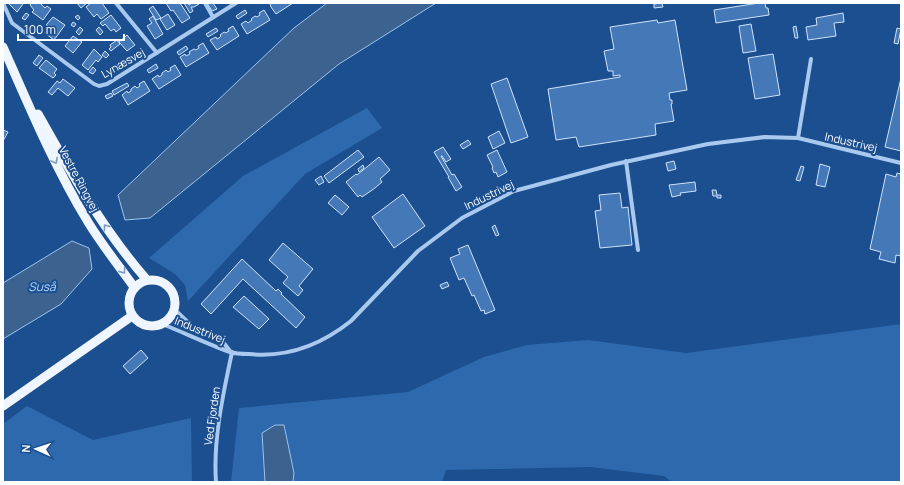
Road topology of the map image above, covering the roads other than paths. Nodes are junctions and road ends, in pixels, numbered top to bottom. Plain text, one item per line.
1 (3, 3) edge
2 (116, 3) edge
3 (205, 3) edge
4 (236, 3) edge
5 (213, 17) junction
6 (3, 47) edge
7 (156, 53) junction
8 (811, 59) dead end
9 (15, 74) junction
10 (798, 138) junction
11 (626, 162) junction
12 (901, 163) edge
13 (638, 250) dead end
14 (147, 280) junction
15 (134, 287) junction
16 (174, 309) junction
17 (132, 316) junction
18 (162, 324) junction
19 (232, 352) junction
20 (3, 406) edge
21 (216, 482) edge

1 - 7 street, Lynæsvej
2 - 7 street
3 - 5 street
4 - 5 street, Lynæsvej
5 - 7 street, Lynæsvej
6 - 9 main road, Vestre Ringvej
8 - 10 street
14 -> 9 main road, Vestre Ringvej
9 -> 15 main road, Vestre Ringvej
10 - 11 street, Industrivej
10 - 12 street, Industrivej
11 - 13 street
11 - 19 street, Industrivej
14 - 15 main road
14 - 16 main road
15 - 17 main road
16 - 18 main road
16 - 19 street, Industrivej
17 - 18 main road
17 - 20 main road
18 - 19 street, Industrivej
19 - 21 street, Ved Fjorden

